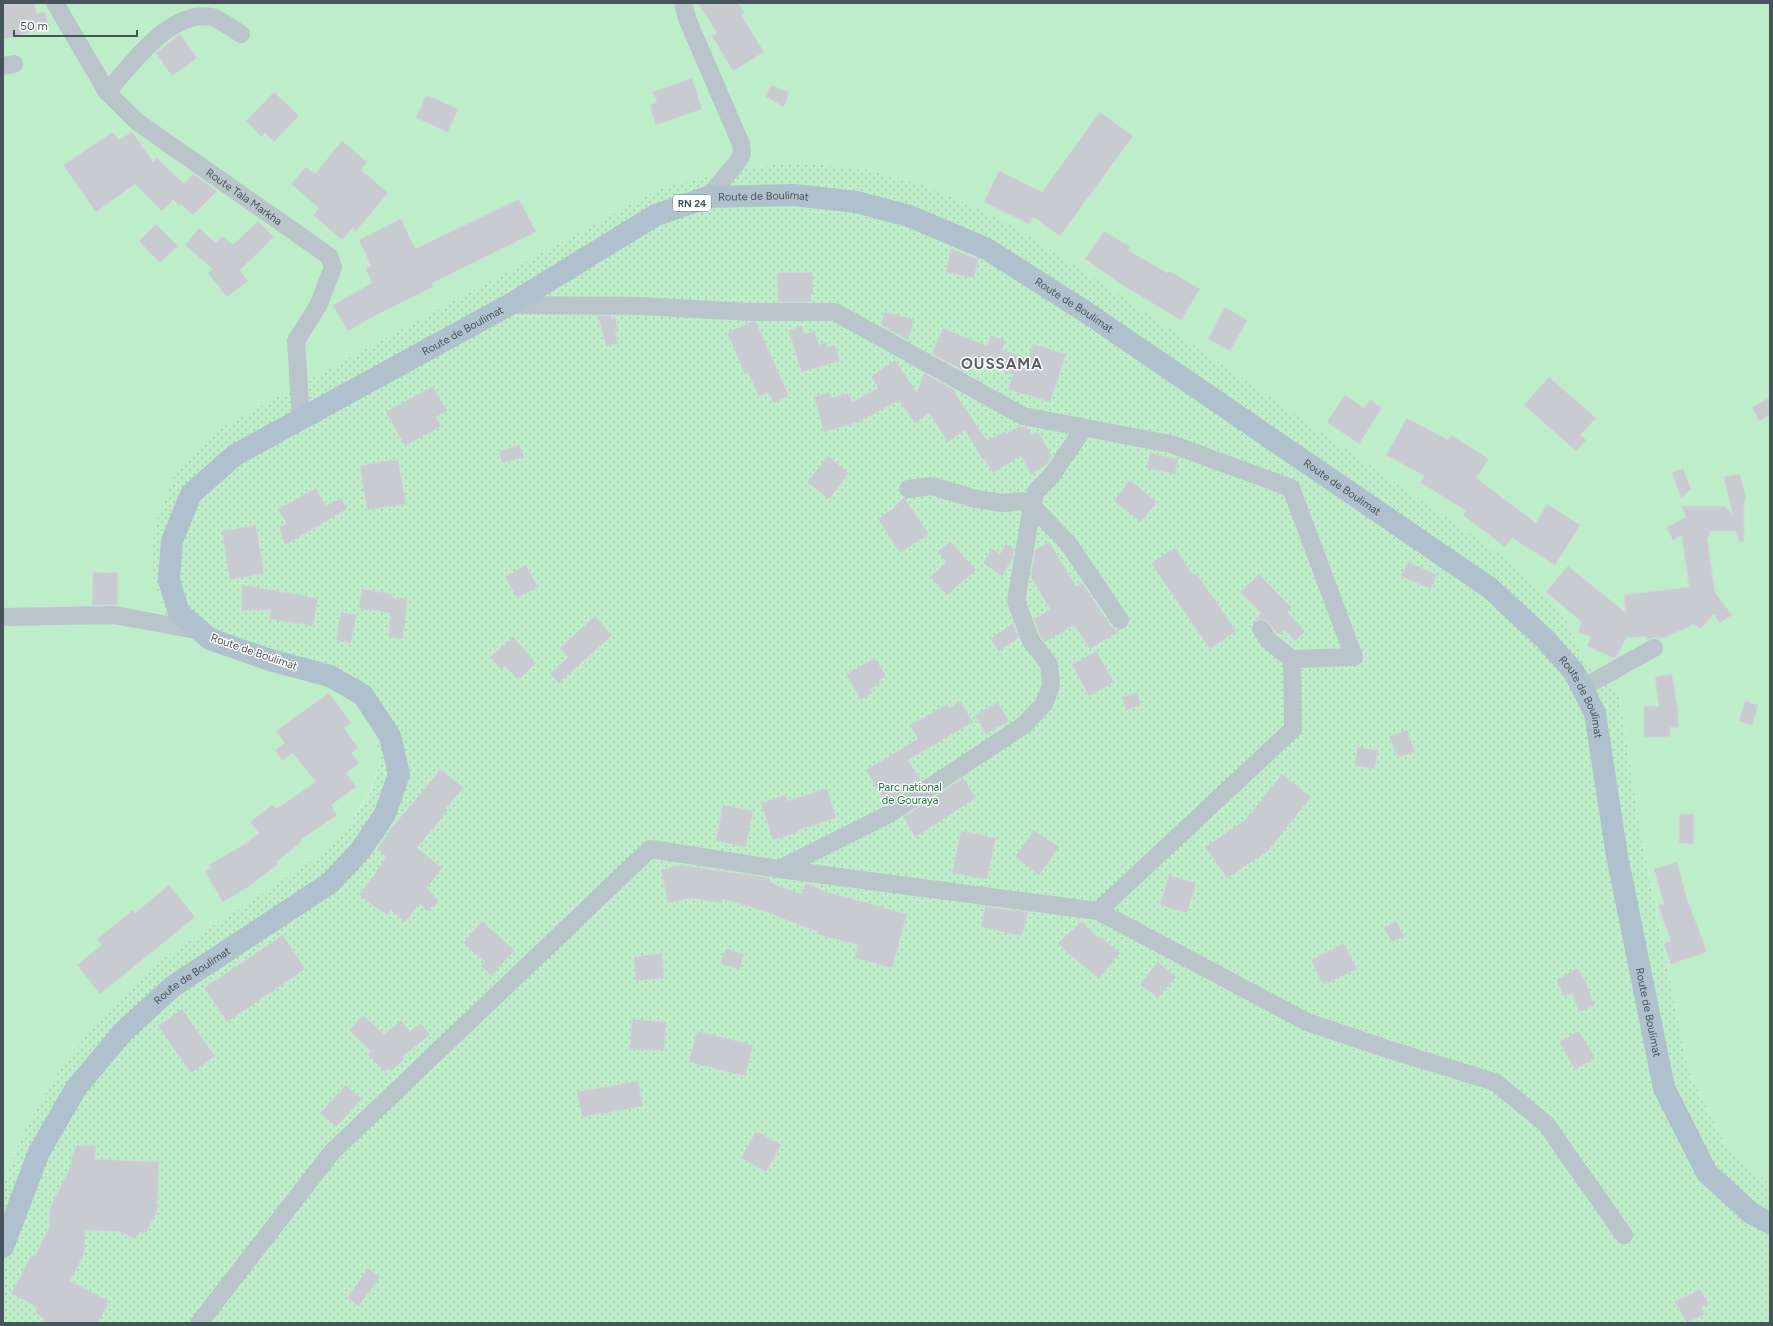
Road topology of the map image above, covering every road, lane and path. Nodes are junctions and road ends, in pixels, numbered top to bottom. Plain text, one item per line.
1 (55, 3) edge
2 (683, 3) edge
3 (241, 34) dead end
4 (107, 92) junction
5 (708, 197) junction
6 (509, 305) junction
7 (301, 419) junction
8 (1084, 428) junction
9 (908, 489) dead end
10 (1032, 506) junction
11 (3, 617) edge
12 (1120, 620) dead end
13 (1262, 629) dead end
14 (200, 631) junction
15 (1654, 648) dead end
16 (1292, 659) junction
17 (1582, 688) junction
18 (779, 869) junction
19 (1098, 912) junction
20 (1770, 1223) edge
21 (1624, 1235) dead end
22 (3, 1247) edge
23 (199, 1323) edge

1 - 4 street, Route Tala Markha
2 - 5 street
3 - 4 street
4 - 7 street, Route Tala Markha
5 - 6 main road, Route de Boulimat / RN 24
5 - 17 main road, Route de Boulimat / RN 24
6 - 7 main road, Route de Boulimat / RN 24
6 - 8 street
7 - 14 main road, Route de Boulimat / RN 24
8 - 10 street
8 - 16 street
9 - 10 street
10 - 12 street
10 - 18 street
11 - 14 street
13 - 16 street
14 - 22 main road, Route de Boulimat / RN 24
15 - 17 street
16 - 19 street
17 - 20 main road, Route de Boulimat / RN 24
18 - 19 street
18 - 23 street
19 - 21 street

